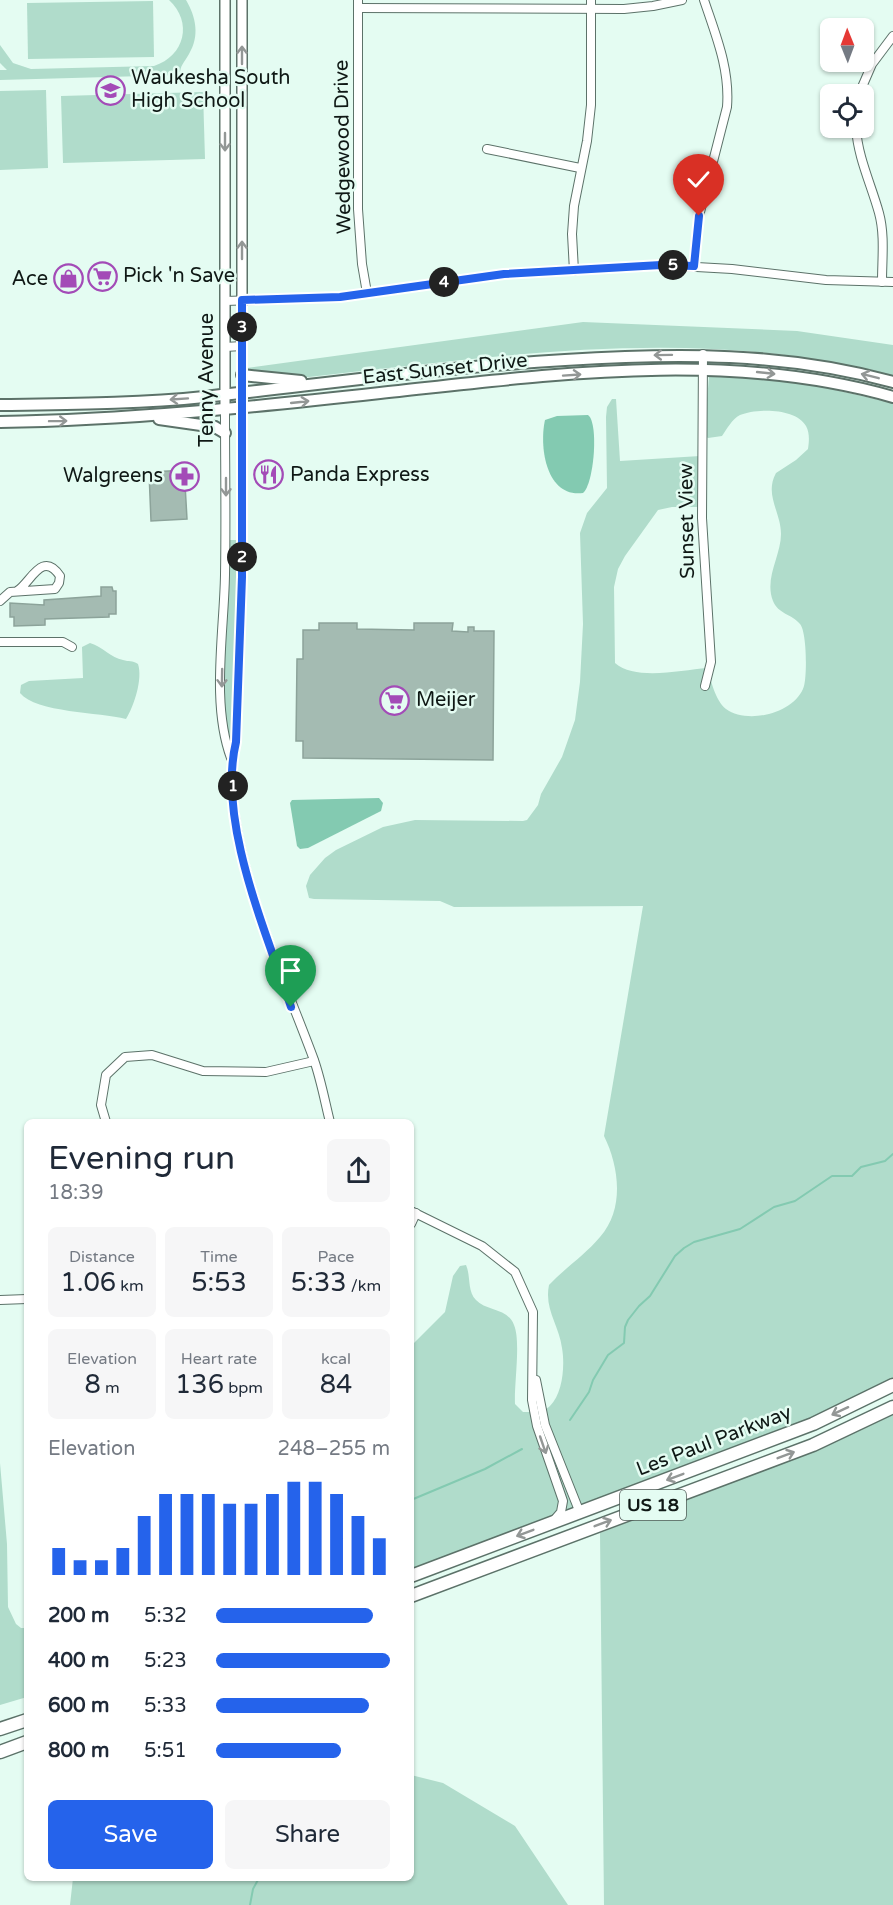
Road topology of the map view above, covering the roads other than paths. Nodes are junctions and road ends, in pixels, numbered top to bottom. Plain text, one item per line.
1 (225, 0) edge
2 (242, 0) edge
3 (682, 0) edge
4 (704, 0) edge
5 (358, 4) edge
6 (591, 4) edge
7 (893, 36) edge
8 (863, 84) edge
9 (857, 138) edge
10 (487, 149) dead end
11 (580, 168) junction
12 (694, 266) junction
13 (574, 271) junction
14 (882, 282) junction
15 (893, 282) edge
16 (367, 293) junction
17 (242, 300) junction
18 (225, 301) junction
19 (225, 346) junction
20 (242, 346) junction
21 (703, 354) junction
22 (511, 363) junction
23 (703, 370) junction
24 (242, 375) junction
25 (513, 379) junction
26 (893, 382) edge
27 (316, 384) junction
28 (242, 392) junction
29 (225, 394) junction
30 (893, 397) edge
31 (0, 405) edge
32 (242, 408) junction
33 (225, 410) junction
34 (147, 417) junction
35 (0, 422) edge
36 (225, 433) junction
37 (226, 540) junction
38 (242, 540) junction
39 (17, 591) junction
40 (0, 601) edge
41 (0, 642) edge
42 (222, 645) junction
43 (239, 645) junction
44 (72, 647) dead end
45 (705, 686) dead end
46 (232, 759) junction
47 (314, 1062) junction
48 (105, 1119) edge
49 (329, 1119) edge
50 (414, 1212) edge
51 (24, 1299) edge
52 (0, 1300) edge
53 (533, 1367) junction
54 (893, 1385) edge
55 (893, 1407) edge
56 (580, 1513) junction
57 (552, 1523) junction
58 (414, 1575) edge
59 (427, 1590) junction
60 (414, 1595) edge
61 (24, 1721) edge
62 (0, 1729) edge
63 (24, 1743) edge
64 (0, 1752) edge

1 -> 18 street, Tenny Avenue
17 -> 2 street, Tenny Avenue
3 - 6 street
4 - 12 street
5 - 6 street
5 - 16 street, Wedgewood Drive
6 - 11 street
7 - 8 street
9 - 14 street
10 - 11 street
11 - 13 street
12 - 13 street
12 - 14 street
13 - 16 street
14 - 15 street
16 - 17 street
17 - 18 street
17 - 20 street, Tenny Avenue
18 - 19 street, Tenny Avenue
19 - 20 street
19 - 29 street, Tenny Avenue
20 - 24 street, Tenny Avenue
21 -> 22 main road, East Sunset Drive
21 - 23 street, Sunset View
26 -> 21 main road, East Sunset Drive
22 - 25 street
22 - 27 main road, East Sunset Drive
25 -> 23 main road, East Sunset Drive
23 -> 30 main road, East Sunset Drive
23 - 45 street, Sunset View
24 - 27 main road
24 - 28 street, Tenny Avenue
32 -> 25 main road, East Sunset Drive
27 - 28 main road, East Sunset Drive
28 - 29 main road, East Sunset Drive
28 - 32 street, Tenny Avenue
29 -> 31 main road, East Sunset Drive
29 - 33 street, Tenny Avenue
32 - 33 main road, East Sunset Drive
32 - 38 street, Tenny Avenue
33 - 34 main road, East Sunset Drive
33 - 36 street, Tenny Avenue
35 -> 34 main road, East Sunset Drive
34 - 36 main road
36 -> 37 street, Tenny Avenue
37 - 38 street
37 - 42 street, Tenny Avenue
38 - 43 street, Tenny Avenue
39 - 39 street
39 - 40 street
41 - 44 street
42 - 43 street
42 -> 46 street, Tenny Avenue
43 - 46 street, Tenny Avenue
46 - 47 street, Tenny Avenue
47 - 48 street
47 - 49 street, Tenny Avenue
50 - 53 street
51 - 52 street
53 - 56 street
53 -> 57 street
54 -> 56 main road, Les Paul Parkway / US 18
59 -> 55 main road, Les Paul Parkway / US 18
56 - 57 main road, Les Paul Parkway / US 18
56 - 59 main road
57 -> 58 main road, Les Paul Parkway / US 18
59 - 60 main road, Les Paul Parkway / US 18
61 - 62 main road
63 - 64 main road

